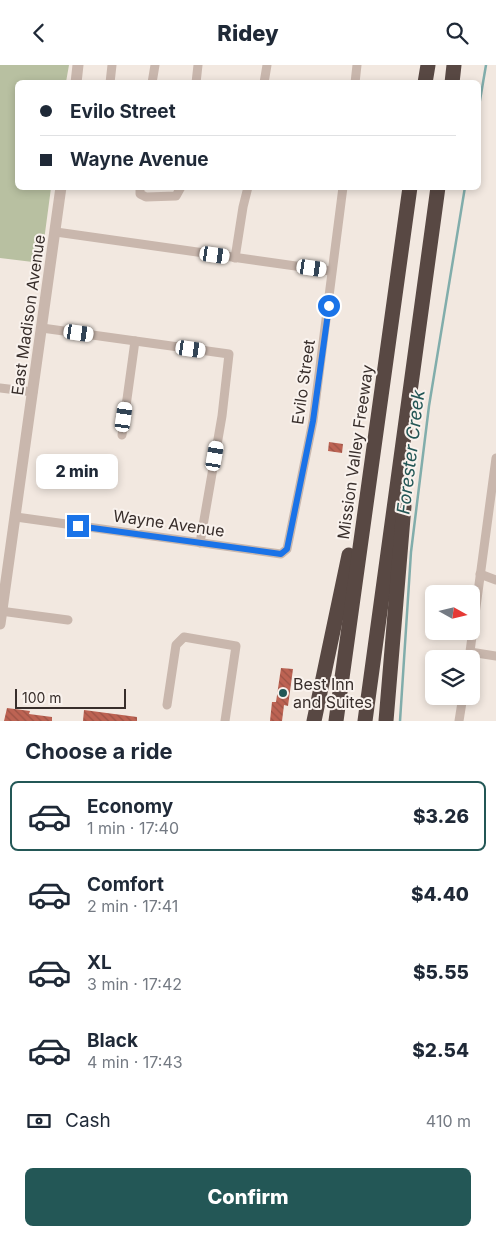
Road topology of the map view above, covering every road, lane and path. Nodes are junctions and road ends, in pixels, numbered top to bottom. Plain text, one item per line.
1 (78, 65) edge
2 (112, 65) edge
3 (155, 65) edge
4 (198, 65) edge
5 (267, 65) edge
6 (357, 65) edge
7 (428, 65) edge
8 (454, 65) edge
9 (76, 80) edge
10 (110, 80) edge
11 (152, 80) edge
12 (196, 80) edge
13 (264, 80) edge
14 (355, 80) edge
15 (426, 80) edge
16 (452, 80) edge
17 (61, 190) edge
18 (140, 190) edge
19 (179, 190) edge
20 (247, 190) edge
21 (343, 190) edge
22 (410, 190) edge
23 (438, 190) edge
24 (56, 233) junction
25 (235, 258) junction
26 (331, 271) junction
27 (42, 328) junction
28 (135, 341) junction
29 (0, 388) edge
30 (33, 392) junction
31 (408, 409) junction
32 (122, 435) dead end
33 (496, 458) edge
34 (365, 504) junction
35 (16, 517) junction
36 (492, 520) edge
37 (200, 543) junction
38 (287, 549) joint
39 (480, 574) junction
40 (496, 580) edge
41 (1, 611) edge
42 (68, 620) dead end
43 (0, 624) edge
44 (470, 650) edge
45 (480, 656) edge
46 (496, 657) edge
47 (167, 705) dead end
48 (462, 705) edge
49 (225, 721) edge
50 (314, 721) edge
51 (336, 721) edge
52 (365, 721) edge
53 (386, 721) edge
54 (459, 721) edge

1 - 9 street
2 - 10 street
3 - 11 street
4 - 12 street
5 - 13 street
6 - 14 street
7 - 15 highway
8 - 16 highway
17 - 24 street, East Madison Avenue
18 - 19 street
20 - 25 street
21 - 26 street, Evilo Street
22 - 34 highway, Mission Valley Freeway
23 - 31 highway
24 - 25 street
24 - 27 street, East Madison Avenue
25 - 26 street
26 - 38 street, Evilo Street
27 - 28 street
27 - 30 street, East Madison Avenue
28 - 32 street
28 - 37 street
29 - 30 street
30 - 35 street, East Madison Avenue
31 - 52 highway
31 - 53 highway
33 - 36 street
34 - 50 highway
34 - 51 highway, Mission Valley Freeway
35 - 37 street, Wayne Avenue
35 - 41 street, East Madison Avenue
36 - 39 street
37 - 38 street, Wayne Avenue
39 - 40 street
39 - 44 street
41 - 42 street
41 - 43 street, East Madison Avenue
45 - 46 street
47 - 49 street
48 - 54 street

